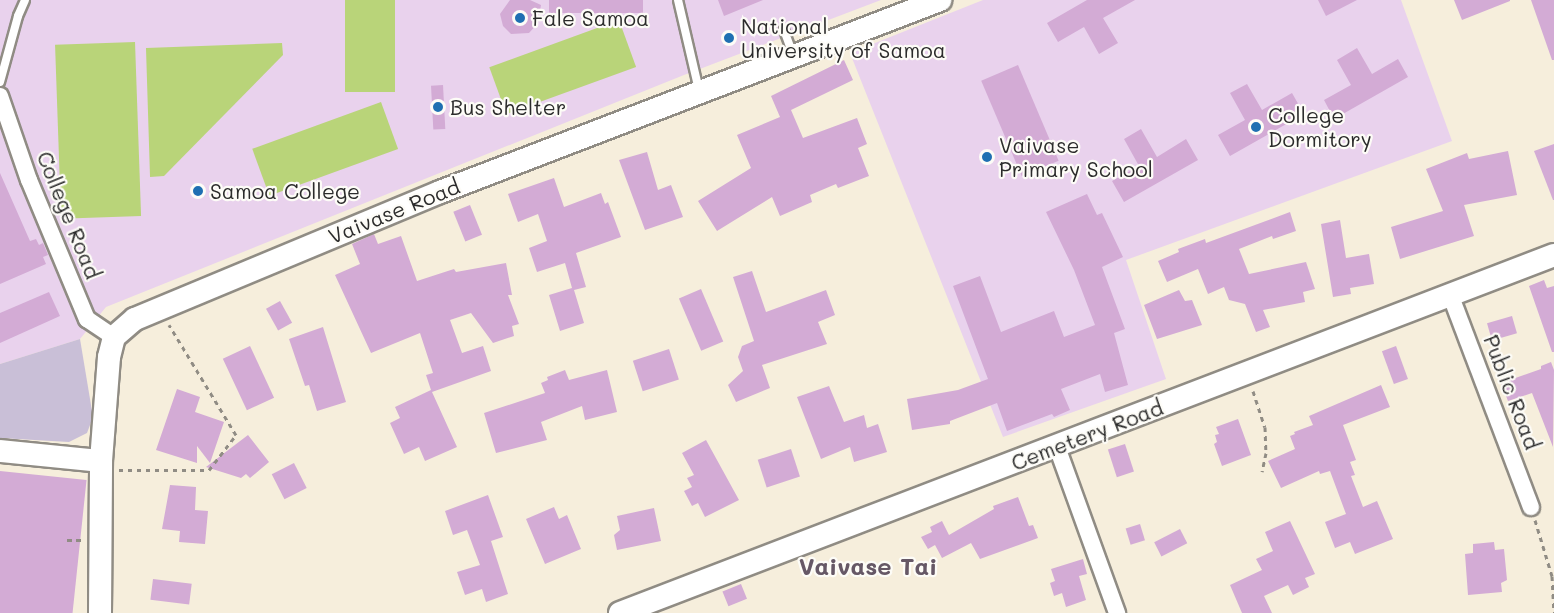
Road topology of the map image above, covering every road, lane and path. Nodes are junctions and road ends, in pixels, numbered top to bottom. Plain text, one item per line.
1 (25, 0) edge
2 (678, 0) edge
3 (940, 0) edge
4 (784, 30) dead end
5 (794, 56) junction
6 (0, 82) edge
7 (699, 91) junction
8 (0, 96) edge
9 (1554, 255) edge
10 (1450, 294) junction
11 (159, 308) junction
12 (114, 337) junction
13 (1246, 373) junction
14 (1057, 447) junction
15 (0, 450) edge
16 (101, 465) junction
17 (1262, 472) dead end
18 (1531, 507) joint
19 (100, 613) edge
20 (620, 613) edge
21 (1117, 613) edge
22 (1554, 613) edge

1 - 6 lane
2 - 7 lane
3 - 5 main road, Vaivase Road
4 - 5 lane
5 - 7 main road, Vaivase Road
7 - 11 main road, Vaivase Road
8 - 12 street, College Road
9 - 10 main road, Cemetery Road
10 - 13 main road, Cemetery Road
10 - 18 street, Public Road
11 - 12 main road, Vaivase Road
11 - 16 path
12 - 16 main road
13 - 14 main road, Cemetery Road
13 - 17 path
14 - 20 main road, Cemetery Road
14 - 21 street
15 - 16 main road
16 - 19 main road
18 - 22 path

